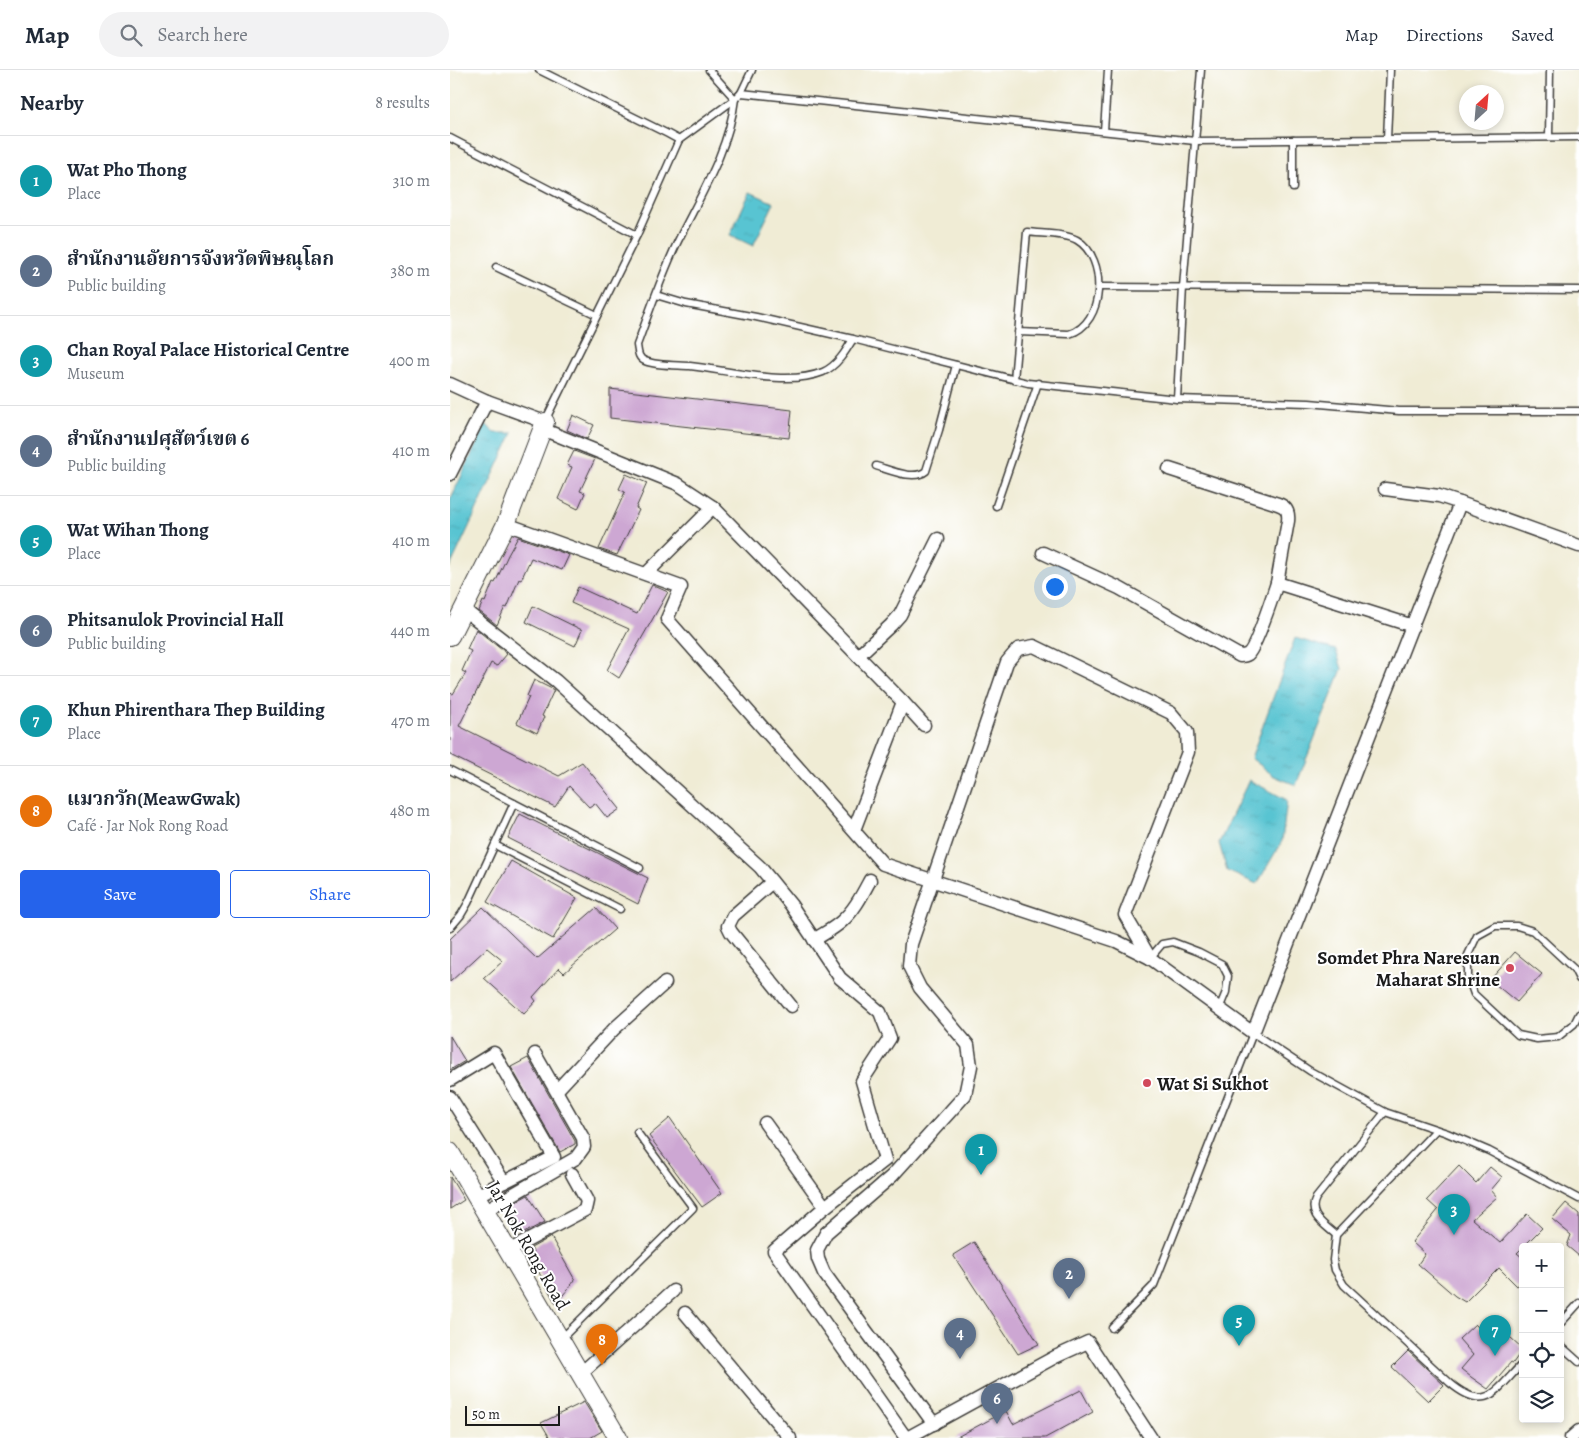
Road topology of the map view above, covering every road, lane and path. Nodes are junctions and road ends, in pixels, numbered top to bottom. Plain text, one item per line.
1 (539, 70) edge
2 (709, 70) edge
3 (752, 70) edge
4 (1108, 70) edge
5 (1201, 70) edge
6 (1390, 70) edge
7 (1550, 70) edge
8 (741, 92) junction
9 (735, 99) junction
10 (1104, 131) junction
11 (1549, 137) junction
12 (1579, 137) edge
13 (450, 138) edge
14 (1387, 139) junction
15 (679, 140) junction
16 (1293, 140) junction
17 (1195, 141) junction
18 (1293, 188) dead end
19 (637, 235) junction
20 (496, 267) dead end
21 (1099, 287) junction
22 (1183, 287) junction
23 (1579, 290) edge
24 (656, 295) junction
25 (597, 316) junction
26 (1018, 332) junction
27 (853, 339) junction
28 (956, 365) junction
29 (1014, 380) junction
30 (1038, 383) junction
31 (450, 384) edge
32 (1177, 399) junction
33 (487, 401) junction
34 (1579, 411) edge
35 (544, 425) junction
36 (876, 466) dead end
37 (1169, 469) dead end
38 (450, 474) edge
39 (1385, 489) dead end
40 (1460, 503) junction
41 (996, 506) dead end
42 (713, 507) junction
43 (506, 524) junction
44 (938, 539) dead end
45 (1579, 546) edge
46 (1043, 553) dead end
47 (646, 574) junction
48 (1277, 583) junction
49 (463, 609) junction
50 (1413, 626) junction
51 (450, 636) edge
52 (858, 656) junction
53 (903, 702) junction
54 (924, 725) dead end
55 (450, 770) edge
56 (514, 803) junction
57 (854, 830) junction
58 (495, 845) junction
59 (640, 868) dead end
60 (870, 880) dead end
61 (934, 880) junction
62 (772, 882) junction
63 (620, 909) dead end
64 (450, 928) edge
65 (814, 940) junction
66 (1150, 958) junction
67 (1579, 979) edge
68 (665, 983) dead end
69 (791, 1006) dead end
70 (1219, 1009) junction
71 (1579, 1014) edge
72 (1577, 1026) edge
73 (1253, 1034) junction
74 (535, 1054) dead end
75 (450, 1080) edge
76 (557, 1090) junction
77 (450, 1097) edge
78 (1385, 1112) junction
79 (764, 1123) dead end
80 (1436, 1130) junction
81 (637, 1132) dead end
82 (450, 1152) edge
83 (572, 1174) dead end
84 (504, 1182) junction
85 (1579, 1199) edge
86 (480, 1204) junction
87 (824, 1207) junction
88 (1336, 1235) junction
89 (508, 1251) junction
90 (673, 1291) dead end
91 (1579, 1303) edge
92 (685, 1313) dead end
93 (1564, 1320) edge
94 (1112, 1328) dead end
95 (560, 1340) junction
96 (1564, 1349) edge
97 (1579, 1362) edge
98 (1519, 1367) edge
99 (580, 1374) junction
100 (934, 1424) junction
101 (1579, 1431) edge
102 (618, 1438) edge
103 (790, 1438) edge
104 (907, 1438) edge
105 (1151, 1438) edge
106 (1571, 1438) edge

1 - 15 lane
2 - 9 lane
3 - 8 lane
4 - 10 lane
5 - 17 lane
6 - 14 lane
7 - 11 lane
8 - 9 lane
8 - 10 lane
9 - 15 lane
9 - 24 lane
10 - 17 lane
11 - 12 lane
11 - 14 lane
13 - 19 lane
14 - 16 lane
15 - 19 lane
16 - 17 lane
16 - 18 lane
17 - 22 lane
19 - 25 lane
20 - 25 lane
21 - 22 lane
21 - 26 lane
21 - 26 lane
22 - 23 lane
22 - 32 lane
24 - 27 lane
24 - 27 lane
25 - 35 lane
26 - 29 lane
27 - 28 lane
28 - 29 lane
28 - 36 lane
29 - 30 lane
30 - 32 lane
30 - 41 lane
31 - 33 street
32 - 34 lane
33 - 35 street
33 - 38 street
35 - 42 street
35 - 43 street
37 - 48 street
39 - 40 street
40 - 45 street
40 - 50 street
42 - 47 street
42 - 52 street
43 - 47 street
43 - 49 street
44 - 52 street
46 - 48 street
47 - 57 street
48 - 50 street
49 - 51 street
49 - 62 street
50 - 73 street
52 - 53 street
53 - 54 street
53 - 57 street
55 - 56 lane
56 - 58 lane
56 - 59 lane
57 - 61 street
58 - 63 lane
58 - 64 lane
60 - 65 street
61 - 66 street
61 - 66 street
61 - 100 street
62 - 65 street
62 - 69 street
65 - 87 street
66 - 70 street
66 - 70 lane
67 - 72 lane
68 - 76 street
70 - 73 street
71 - 72 lane
73 - 78 lane
73 - 94 lane
74 - 76 street
75 - 84 street
76 - 86 street
77 - 84 street
78 - 80 lane
78 - 88 lane
79 - 87 street
80 - 85 lane
80 - 88 lane
81 - 95 lane
82 - 86 street, Jar Nok Rong Road
83 - 89 street
84 - 86 street
86 - 89 street, Jar Nok Rong Road
87 - 104 street
88 - 98 lane
89 - 95 street, Jar Nok Rong Road
90 - 99 street
91 - 93 lane
92 - 103 street
95 - 99 street, Jar Nok Rong Road
96 - 97 lane
99 - 102 street, Jar Nok Rong Road
100 - 104 street
100 - 105 street
101 - 106 street

